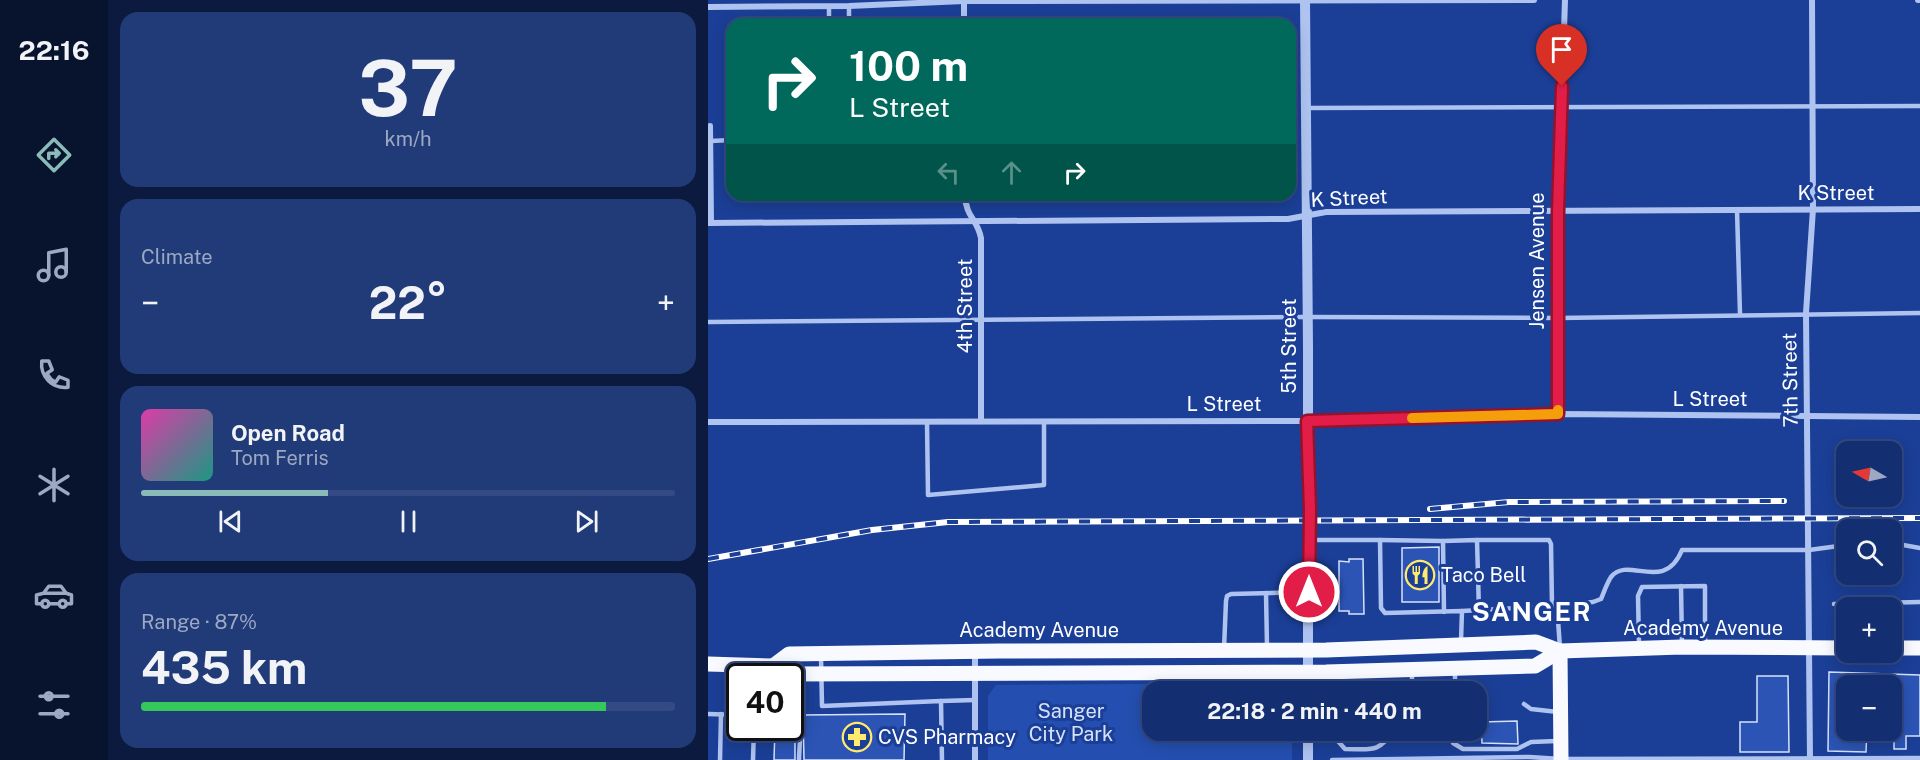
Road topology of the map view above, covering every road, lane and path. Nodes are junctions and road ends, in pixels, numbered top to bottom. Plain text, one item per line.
1 (1534, 0) edge
2 (1565, 0) edge
3 (1812, 0) edge
4 (964, 1) edge
5 (1305, 1) edge
6 (738, 4) edge
7 (829, 6) junction
8 (849, 6) junction
9 (708, 7) edge
10 (829, 18) edge
11 (849, 18) edge
12 (964, 18) edge
13 (1920, 106) edge
14 (1562, 107) junction
15 (1812, 107) junction
16 (1306, 108) junction
17 (709, 126) edge
18 (726, 140) edge
19 (710, 141) junction
20 (966, 201) edge
21 (1813, 209) junction
22 (1920, 209) edge
23 (1737, 210) junction
24 (1558, 212) junction
25 (1306, 216) junction
26 (974, 221) junction
27 (709, 223) edge
28 (1806, 313) junction
29 (1920, 313) edge
30 (1740, 314) junction
31 (1307, 317) junction
32 (1558, 318) junction
33 (981, 319) junction
34 (708, 322) edge
35 (1558, 414) junction
36 (1807, 417) junction
37 (1920, 417) edge
38 (1044, 421) junction
39 (1307, 421) junction
40 (708, 422) edge
41 (927, 422) junction
42 (981, 422) junction
43 (1309, 540) junction
44 (1380, 540) junction
45 (1478, 540) junction
46 (1443, 541) junction
47 (1902, 545) edge
48 (1836, 546) edge
49 (1920, 548) edge
50 (1809, 550) junction
51 (1681, 586) junction
52 (1309, 592) junction
53 (1266, 593) junction
54 (1834, 603) dead end
55 (1920, 603) edge
56 (1555, 606) junction
57 (1462, 611) junction
58 (1479, 611) junction
59 (1444, 612) junction
60 (1461, 644) junction
61 (1683, 647) junction
62 (1705, 648) junction
63 (1810, 648) junction
64 (1836, 648) edge
65 (1902, 648) edge
66 (1920, 648) edge
67 (1640, 649) junction
68 (1308, 650) junction
69 (975, 651) junction
70 (1190, 651) junction
71 (1224, 651) junction
72 (1267, 651) junction
73 (1560, 651) junction
74 (821, 655) junction
75 (781, 663) edge
76 (708, 664) edge
77 (726, 666) edge
78 (1455, 667) junction
79 (1412, 668) junction
80 (975, 672) junction
81 (1125, 672) junction
82 (1308, 672) junction
83 (804, 674) edge
84 (821, 674) junction
85 (1308, 681) edge
86 (1412, 681) edge
87 (1455, 681) edge
88 (975, 700) junction
89 (941, 701) junction
90 (1524, 704) dead end
91 (1561, 712) junction
92 (708, 714) edge
93 (721, 714) junction
94 (726, 714) edge
95 (1561, 740) junction
96 (754, 741) edge
97 (799, 741) edge
98 (1308, 741) edge
99 (1338, 741) edge
100 (1387, 741) edge
101 (1453, 741) edge
102 (1920, 758) edge
103 (1810, 759) edge
104 (720, 760) edge
105 (753, 760) edge
106 (799, 760) edge
107 (942, 760) edge
108 (975, 760) edge
109 (1308, 760) edge
110 (1332, 760) edge
111 (1562, 760) edge

1 - 5 street
2 - 14 street, Jensen Avenue
3 - 15 street, 7th Street
4 - 5 street
4 - 8 street
4 - 12 street
5 - 16 street, 5th Street
6 - 7 street
6 - 9 street
7 - 8 street
7 - 10 lane
8 - 11 lane
13 - 15 lane
14 - 15 lane
14 - 16 lane
14 - 24 street, Jensen Avenue
15 - 21 street, 7th Street
16 - 25 street, 5th Street
17 - 19 street
18 - 19 lane
19 - 27 street
20 - 26 street, 4th Street
21 - 22 street, K Street
21 - 23 street, K Street
21 - 28 street, 7th Street
23 - 24 street, K Street
23 - 30 lane
24 - 25 street, K Street
24 - 32 street, Jensen Avenue
25 - 26 street, K Street
25 - 31 street, 5th Street
26 - 27 street, K Street
26 - 33 street, 4th Street
28 - 29 lane
28 - 30 lane
28 - 36 street, 7th Street
30 - 32 lane
31 - 32 lane
31 - 33 lane
31 - 39 street, 5th Street
32 - 35 street, Jensen Avenue
33 - 34 lane
33 - 42 street, 4th Street
35 - 36 street, L Street
35 - 39 street, L Street
36 - 37 street, L Street
36 - 50 street, 7th Street
38 - 39 street, L Street
38 - 41 lane
38 - 42 street, L Street
39 - 43 street, 5th Street
40 - 41 street, L Street
41 - 42 street, L Street
43 - 44 lane
43 - 52 street, 5th Street
44 - 46 lane
44 - 59 lane
45 - 46 lane
45 - 56 lane
45 - 58 lane
46 - 59 lane
47 - 49 lane
48 - 50 lane
50 - 56 lane
50 - 63 street, 7th Street
51 - 61 lane
51 - 62 lane
51 - 67 lane
52 - 53 lane
52 - 68 street, 5th Street
53 - 71 lane
53 - 72 lane
54 - 55 lane
56 - 58 lane
56 - 73 lane
57 - 58 lane
57 - 59 lane
57 - 60 lane
60 - 68 main road, Academy Avenue
60 - 73 main road, Academy Avenue
61 - 62 main road, Academy Avenue
61 - 67 main road, Academy Avenue
62 - 63 main road, Academy Avenue
63 - 64 main road, Academy Avenue
63 - 103 street, 7th Street
65 - 66 main road
67 - 73 main road, Academy Avenue
68 - 72 main road, Academy Avenue
68 - 82 street, 5th Street
69 - 70 main road, Academy Avenue
69 - 74 main road, Academy Avenue
69 - 80 street
70 - 71 main road, Academy Avenue
70 - 81 main road
71 - 72 main road, Academy Avenue
73 - 78 main road, Academy Avenue
73 - 91 main road
74 - 75 main road, Academy Avenue
74 - 84 lane
76 - 77 main road, Academy Avenue
78 - 79 main road, Academy Avenue
78 - 87 lane
79 - 82 main road, Academy Avenue
79 - 86 lane
80 - 81 main road, Academy Avenue
80 - 84 main road, Academy Avenue
80 - 88 street
81 - 82 main road, Academy Avenue
82 - 85 street, 5th Street
83 - 84 main road, Academy Avenue
84 - 89 lane
88 - 89 lane
88 - 108 street
89 - 107 lane
90 - 91 lane
91 - 95 main road
92 - 93 lane
93 - 94 lane
93 - 104 lane
95 - 101 lane
95 - 111 main road
96 - 105 lane
97 - 106 lane
98 - 109 street
99 - 100 lane
102 - 103 lane
103 - 111 lane
110 - 111 lane

